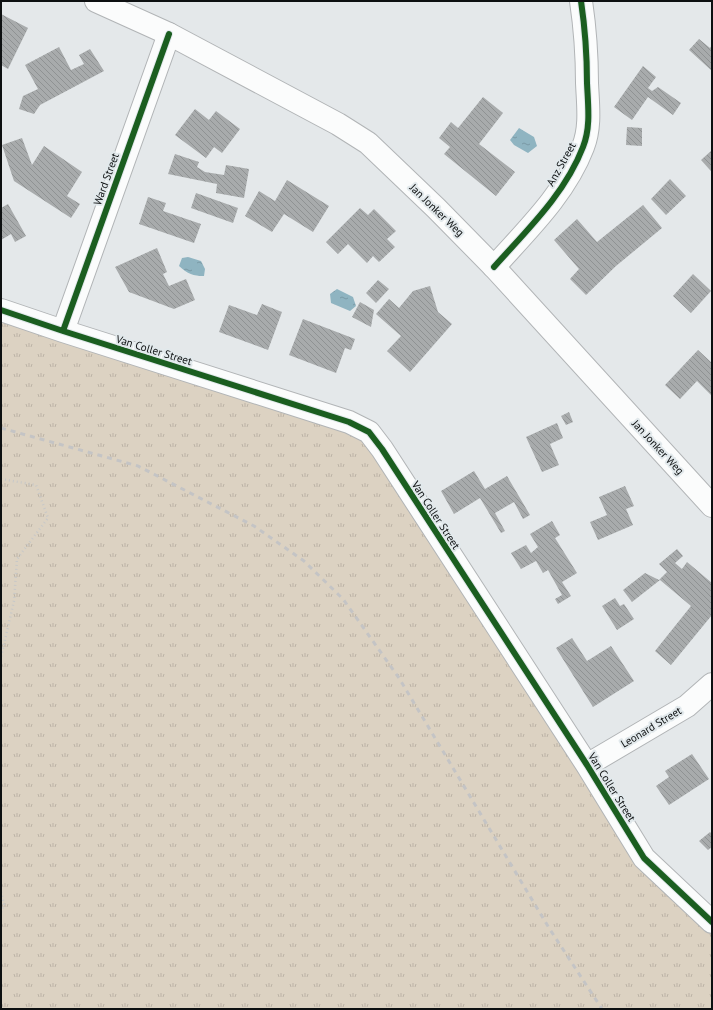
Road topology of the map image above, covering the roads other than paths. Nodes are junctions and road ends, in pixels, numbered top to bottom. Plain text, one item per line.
1 (96, 1) edge
2 (581, 1) edge
3 (169, 34) junction
4 (494, 266) junction
5 (1, 310) edge
6 (63, 331) junction
7 (712, 506) edge
8 (712, 684) edge
9 (587, 766) junction
10 (712, 922) edge

1 - 3 street, Jan Jonker Weg
2 - 4 street, Anz Street
3 - 4 street, Jan Jonker Weg
3 - 6 street, Ward Street
4 - 7 street, Jan Jonker Weg
5 - 6 street, Van Coller Street
6 - 9 street, Van Coller Street
8 - 9 street, Leonard Street
9 - 10 street, Van Coller Street

